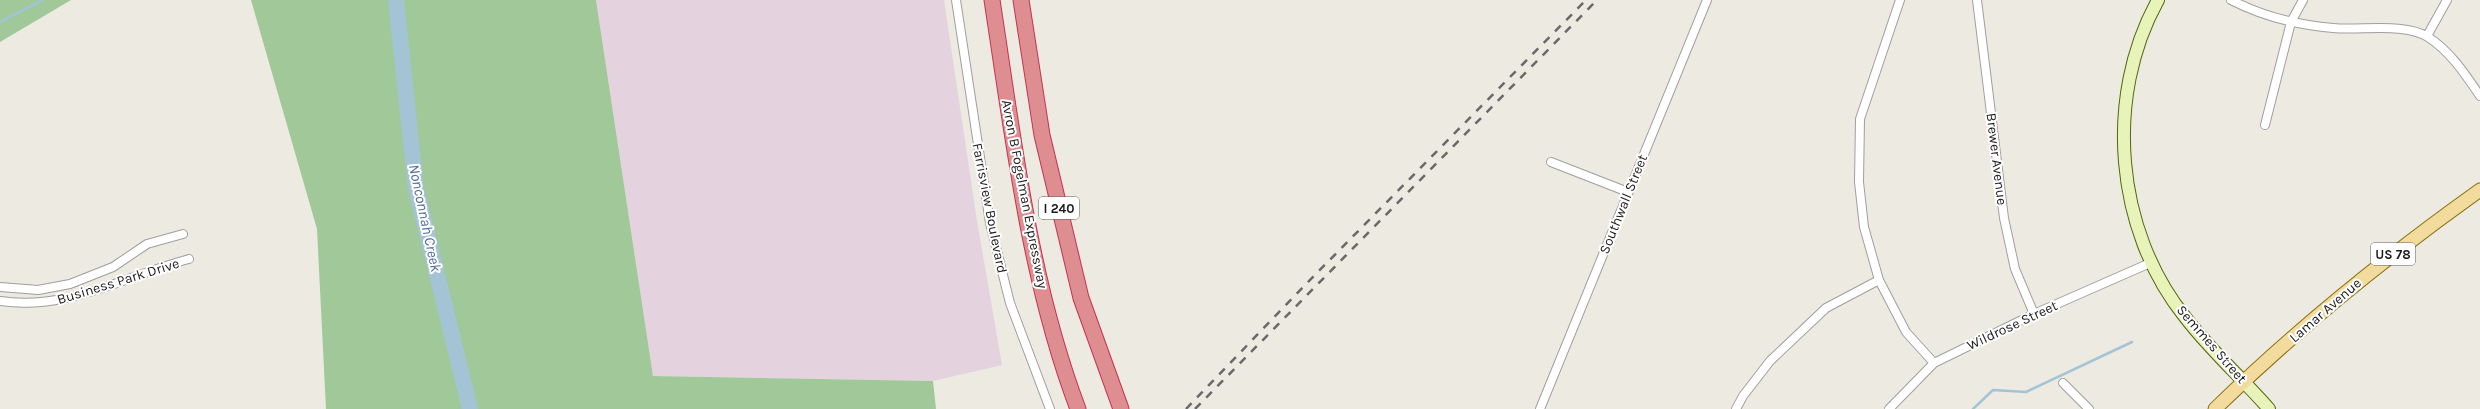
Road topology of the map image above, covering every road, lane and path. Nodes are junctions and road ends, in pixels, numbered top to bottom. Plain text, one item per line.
1 (956, 0) edge
2 (992, 0) edge
3 (1022, 0) edge
4 (1708, 0) edge
5 (1900, 0) edge
6 (1978, 0) edge
7 (2158, 0) edge
8 (2231, 0) edge
9 (2303, 0) edge
10 (2447, 0) edge
11 (2291, 22) junction
12 (2427, 36) junction
13 (2480, 96) edge
14 (2265, 125) dead end
15 (1551, 162) dead end
16 (2480, 190) edge
17 (1628, 192) junction
18 (183, 234) dead end
19 (189, 259) dead end
20 (2150, 263) junction
21 (1879, 280) junction
22 (63, 285) junction
23 (0, 287) edge
24 (65, 300) junction
25 (0, 301) edge
26 (2034, 314) junction
27 (1934, 363) junction
28 (2244, 381) junction
29 (2063, 382) dead end
30 (1050, 409) edge
31 (1078, 409) edge
32 (1121, 409) edge
33 (1540, 409) edge
34 (1736, 409) edge
35 (1889, 409) edge
36 (2089, 409) edge
37 (2215, 409) edge
38 (2269, 409) edge

1 - 30 street, Farrisview Boulevard
2 - 31 highway, Avron B Fogelman Expressway / I 240
3 - 32 highway, Avron B Fogelman Expressway / I 240
4 - 17 street, Southwall Street
5 - 21 street
6 - 26 street, Brewer Avenue
7 - 20 main road, Semmes Street
8 - 11 street
9 - 11 street
10 - 12 street
11 - 12 street
11 - 14 street
12 - 13 street
15 - 17 street
16 - 28 main road, Lamar Avenue / US 78
17 - 33 street, Southwall Street
18 - 22 street, Business Park Drive
19 - 24 street, Business Park Drive
20 - 26 street, Wildrose Street
20 - 28 main road, Semmes Street
21 - 27 street
21 - 34 street
22 - 23 street, Business Park Drive
22 - 24 street
24 - 25 street, Business Park Drive
26 - 27 street, Wildrose Street
27 - 35 street, Wildrose Street
28 - 37 main road, Lamar Avenue / US 78
28 - 38 main road, Semmes Street
29 - 36 street

